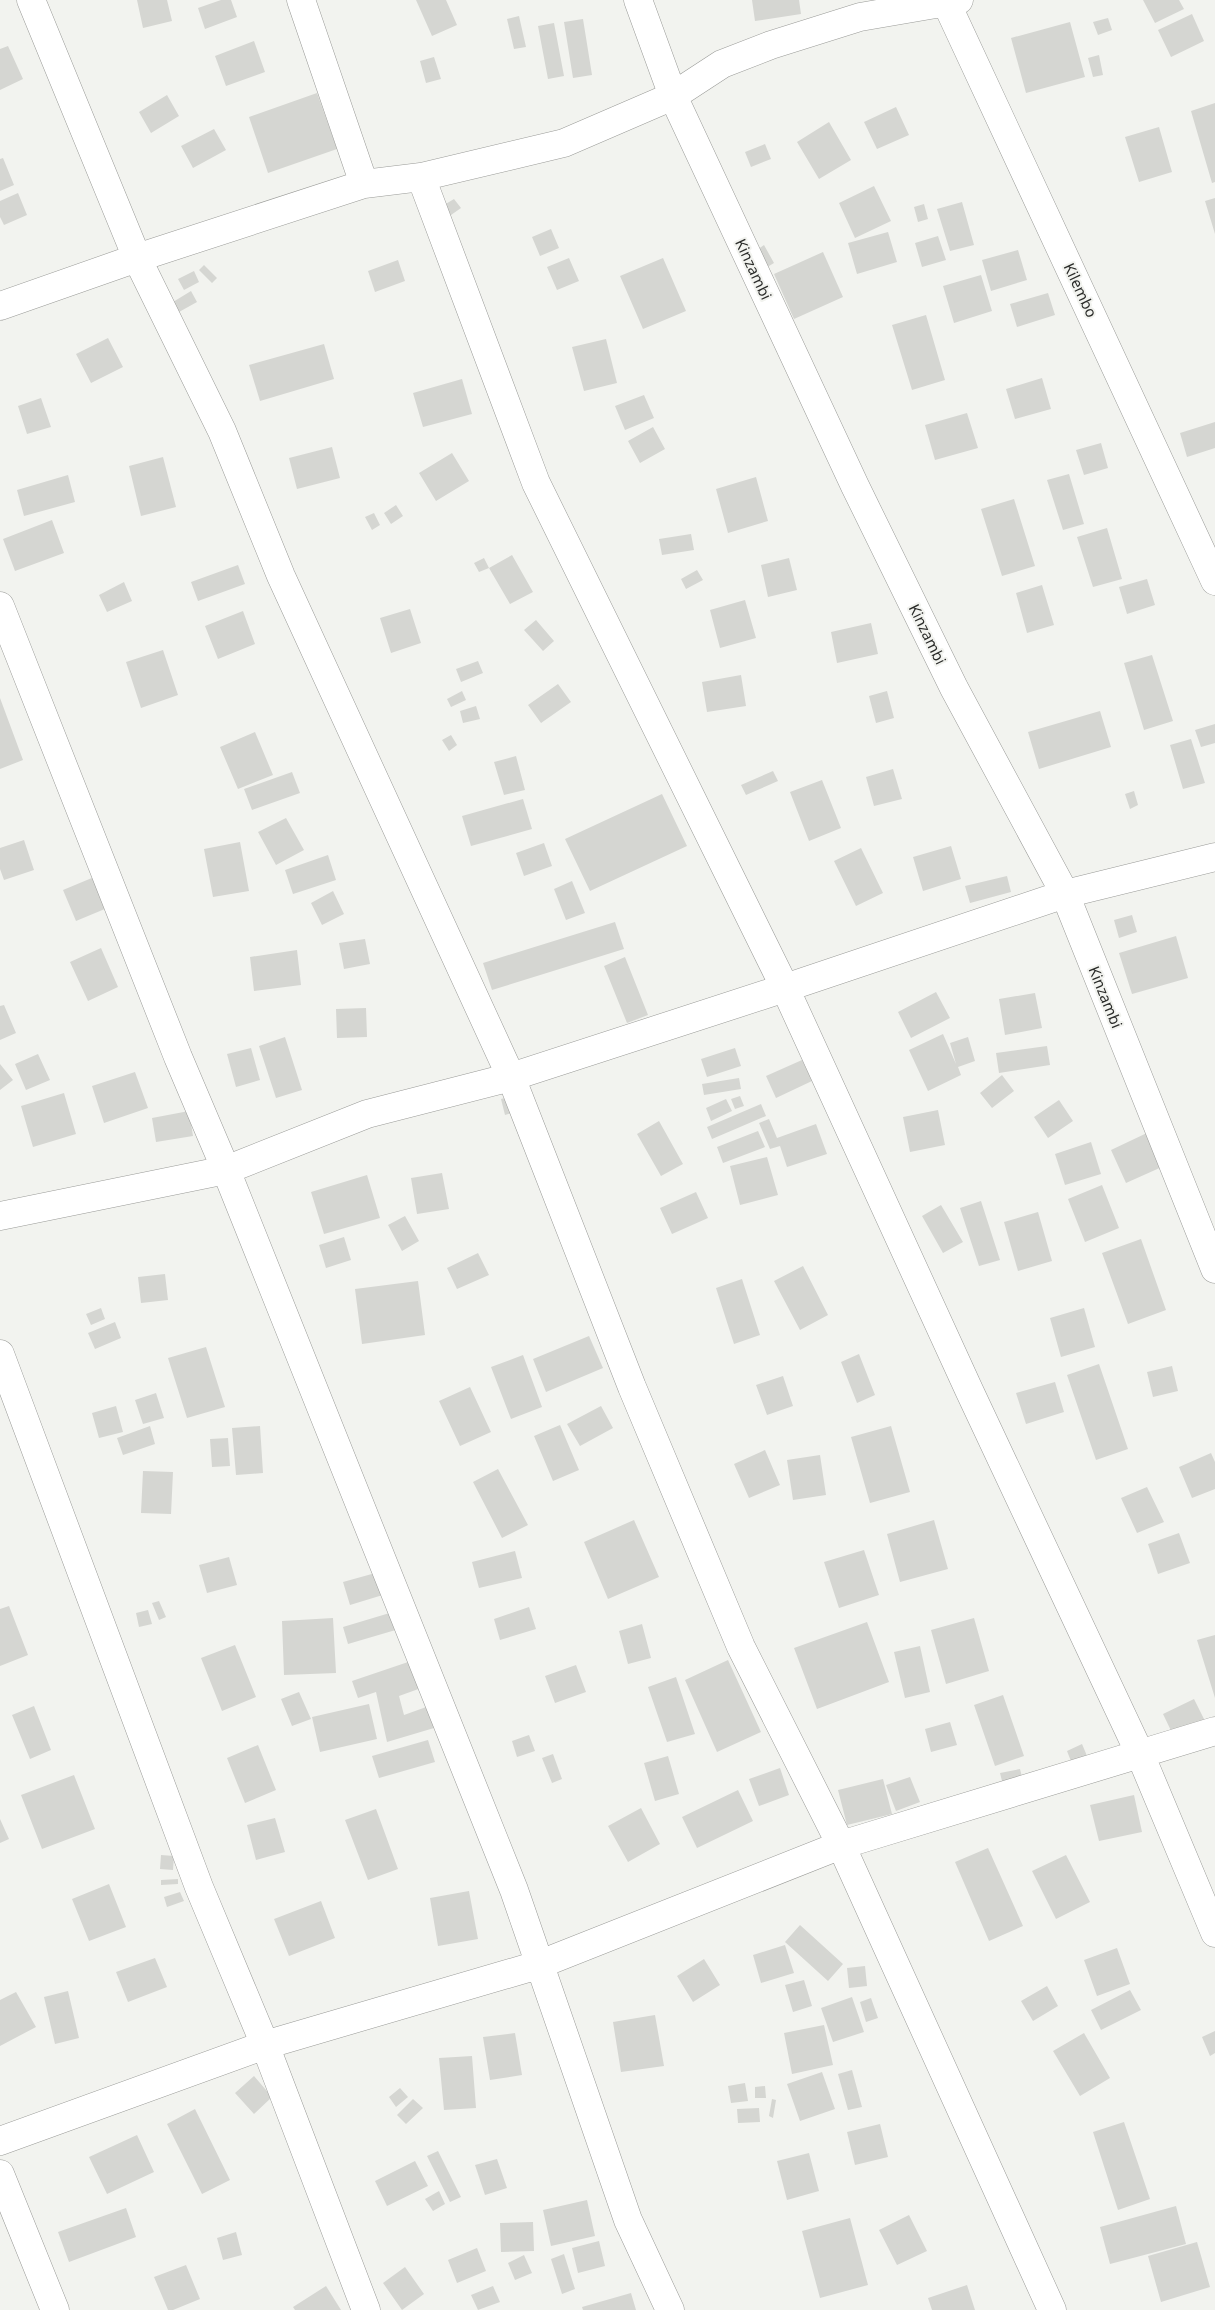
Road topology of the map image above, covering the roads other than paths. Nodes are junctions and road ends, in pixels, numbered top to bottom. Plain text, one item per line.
1 (31, 0) edge
2 (301, 0) edge
3 (638, 0) edge
4 (950, 1) edge
5 (673, 96) junction
6 (421, 177) junction
7 (364, 184) junction
8 (137, 258) junction
9 (0, 306) edge
10 (1215, 582) edge
11 (0, 606) edge
12 (1215, 857) edge
13 (1065, 894) junction
14 (785, 988) junction
15 (511, 1077) junction
16 (226, 1170) junction
17 (0, 1216) edge
18 (1215, 1269) edge
19 (0, 1354) edge
20 (1215, 1731) edge
21 (1140, 1754) junction
22 (841, 1845) junction
23 (1215, 1932) edge
24 (538, 1965) junction
25 (265, 2045) junction
26 (0, 2141) edge
27 (0, 2174) edge
28 (55, 2310) edge
29 (366, 2310) edge
30 (670, 2310) edge
31 (1052, 2310) edge

1 - 8 street
2 - 7 street
3 - 5 street, Kinzambi
4 - 5 street
4 - 10 street, Kilembo
5 - 6 street
5 - 13 street, Kinzambi
6 - 7 street
6 - 14 street
7 - 8 street
8 - 9 street
8 - 15 street
11 - 16 street
12 - 13 street
13 - 14 street
13 - 18 street, Kinzambi
14 - 15 street
14 - 21 street
15 - 16 street
15 - 22 street
16 - 17 street
16 - 24 street
19 - 25 street
20 - 21 street
21 - 22 street
21 - 23 street
22 - 24 street
22 - 31 street
24 - 25 street
24 - 30 street
25 - 26 street
25 - 29 street
27 - 28 street

